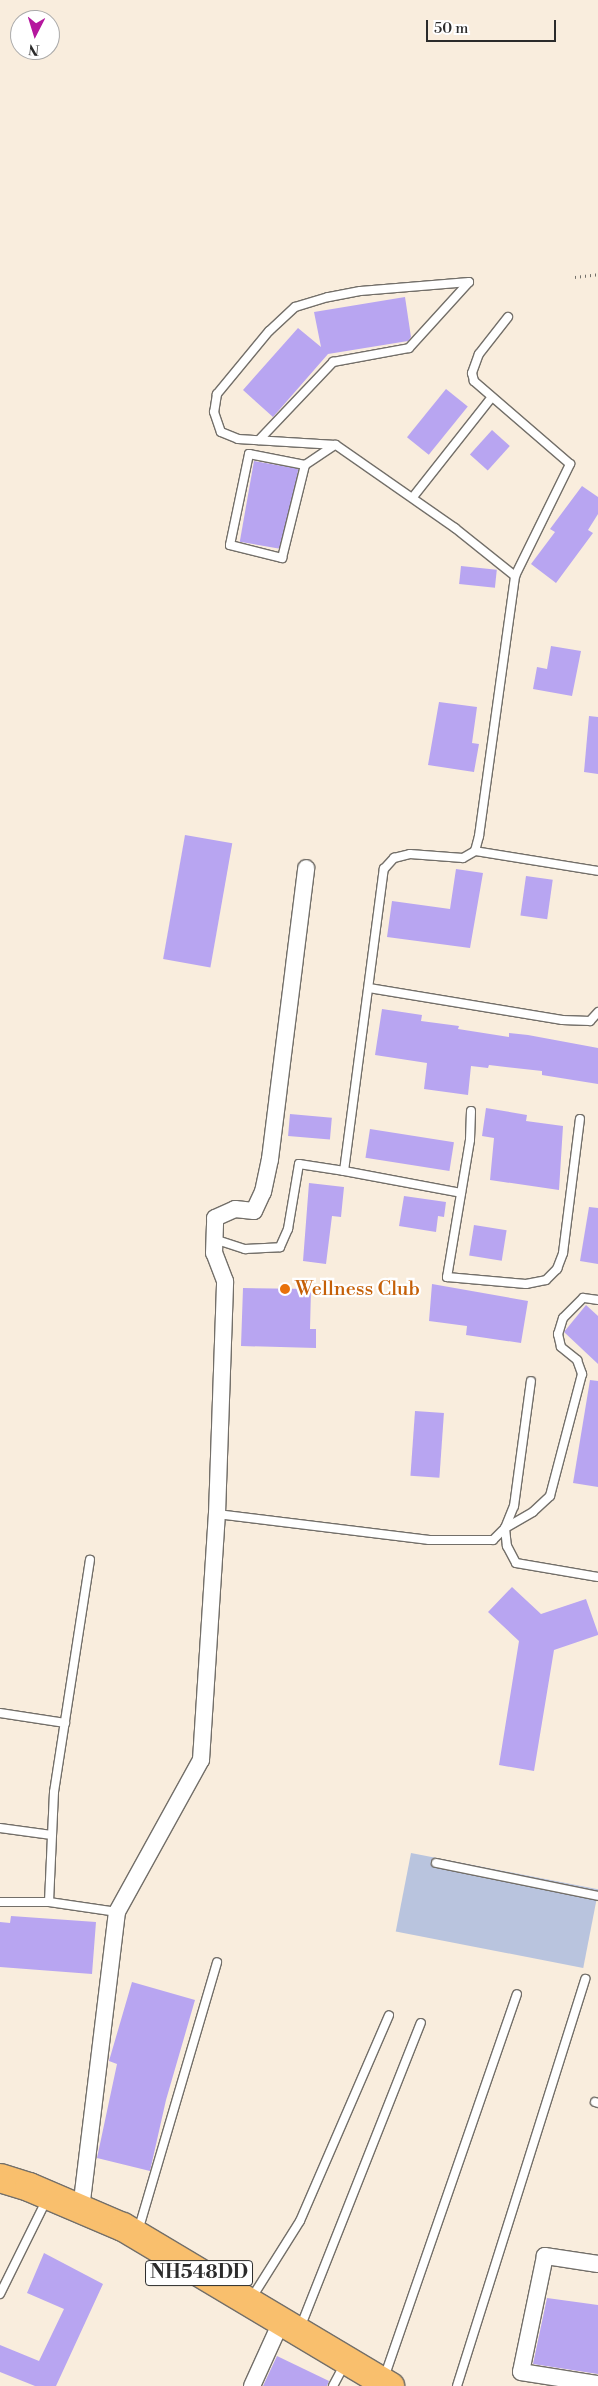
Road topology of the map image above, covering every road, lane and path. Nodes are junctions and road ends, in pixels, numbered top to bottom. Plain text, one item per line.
1 (598, 274) edge
2 (575, 277) dead end
3 (508, 318) dead end
4 (492, 397) junction
5 (259, 440) junction
6 (336, 445) junction
7 (305, 464) junction
8 (413, 498) junction
9 (515, 576) junction
10 (474, 851) junction
11 (306, 868) dead end
12 (598, 871) edge
13 (369, 988) junction
14 (598, 1012) edge
15 (471, 1111) dead end
16 (580, 1119) dead end
17 (344, 1171) junction
18 (461, 1193) junction
19 (213, 1239) junction
20 (598, 1300) edge
21 (531, 1381) dead end
22 (217, 1514) junction
23 (505, 1528) junction
24 (90, 1560) dead end
25 (598, 1577) edge
26 (0, 1713) edge
27 (65, 1723) junction
28 (0, 1828) edge
29 (52, 1835) junction
30 (436, 1863) dead end
31 (598, 1896) edge
32 (0, 1902) edge
33 (49, 1902) junction
34 (117, 1912) junction
35 (217, 1962) dead end
36 (585, 1978) dead end
37 (517, 1994) dead end
38 (389, 2015) dead end
39 (421, 2023) dead end
40 (0, 2178) edge
41 (48, 2195) junction
42 (81, 2209) junction
43 (137, 2235) junction
44 (598, 2264) edge
45 (0, 2294) edge
46 (249, 2302) junction
47 (289, 2327) junction
48 (346, 2361) junction
49 (386, 2384) edge
50 (598, 2384) edge
51 (252, 2386) edge
52 (333, 2386) edge
53 (457, 2386) edge

1 - 2 path
3 - 4 lane
4 - 8 lane
4 - 9 lane
5 - 5 lane
5 - 6 lane
6 - 7 lane
6 - 8 lane
7 - 7 lane
8 - 9 lane
9 - 10 lane
10 - 12 lane
10 - 13 lane
11 - 19 street
13 - 14 lane
13 - 17 lane
15 - 18 lane
16 - 18 lane
17 - 18 lane
17 - 19 lane
19 - 22 street
20 - 23 lane
21 - 23 lane
22 - 23 lane
22 - 34 street
23 - 25 lane
24 - 27 lane
26 - 27 lane
27 - 29 lane
28 - 29 lane
29 - 33 lane
30 - 31 lane
32 - 33 lane
33 - 34 lane
34 - 42 street
35 - 43 lane
36 - 53 lane
37 - 49 lane
38 - 46 lane
39 - 47 lane
40 - 41 highway, NH548DD
41 - 42 highway, NH548DD
41 - 45 lane
42 - 43 highway, NH548DD
43 - 46 highway, NH548DD
44 - 50 street
46 - 47 highway, NH548DD
47 - 48 highway, NH548DD
47 - 51 street
48 - 49 highway, NH548DD
48 - 52 lane

